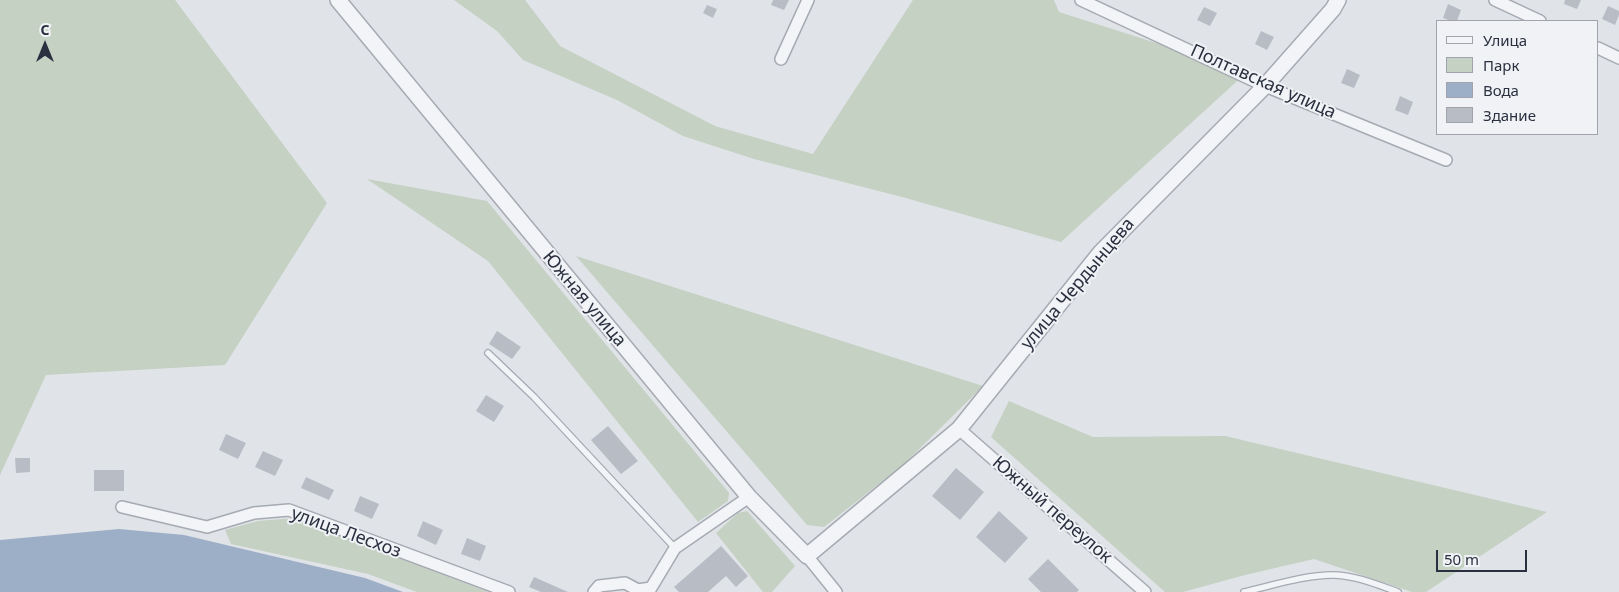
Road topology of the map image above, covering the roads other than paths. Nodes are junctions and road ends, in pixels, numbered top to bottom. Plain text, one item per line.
1 (338, 0) edge
2 (808, 0) edge
3 (1082, 0) edge
4 (1338, 0) edge
5 (1494, 0) edge
6 (1538, 20) edge
7 (1599, 48) edge
8 (781, 58) dead end
9 (1619, 58) edge
10 (1266, 86) junction
11 (1446, 160) dead end
12 (488, 353) dead end
13 (959, 429) junction
14 (749, 497) junction
15 (122, 507) dead end
16 (675, 548) junction
17 (807, 556) junction
18 (653, 590) edge
19 (509, 592) edge
20 (594, 592) edge
21 (836, 592) edge
22 (1145, 592) edge
23 (1244, 592) edge
24 (1398, 592) edge

1 - 14 street, Южная улица
2 - 8 street
3 - 10 street, Полтавская улица
4 - 10 street, улица Чердынцева
5 - 6 street
7 - 9 street
10 - 11 street, Полтавская улица
10 - 13 street, улица Чердынцева
12 - 16 lane
13 - 17 street, улица Чердынцева
13 - 22 street, Южный переулок
14 - 16 street
14 - 17 street, Южная улица
15 - 19 street, улица Лесхоз
16 - 18 street
17 - 21 street, Южная улица
18 - 20 street
23 - 24 lane

